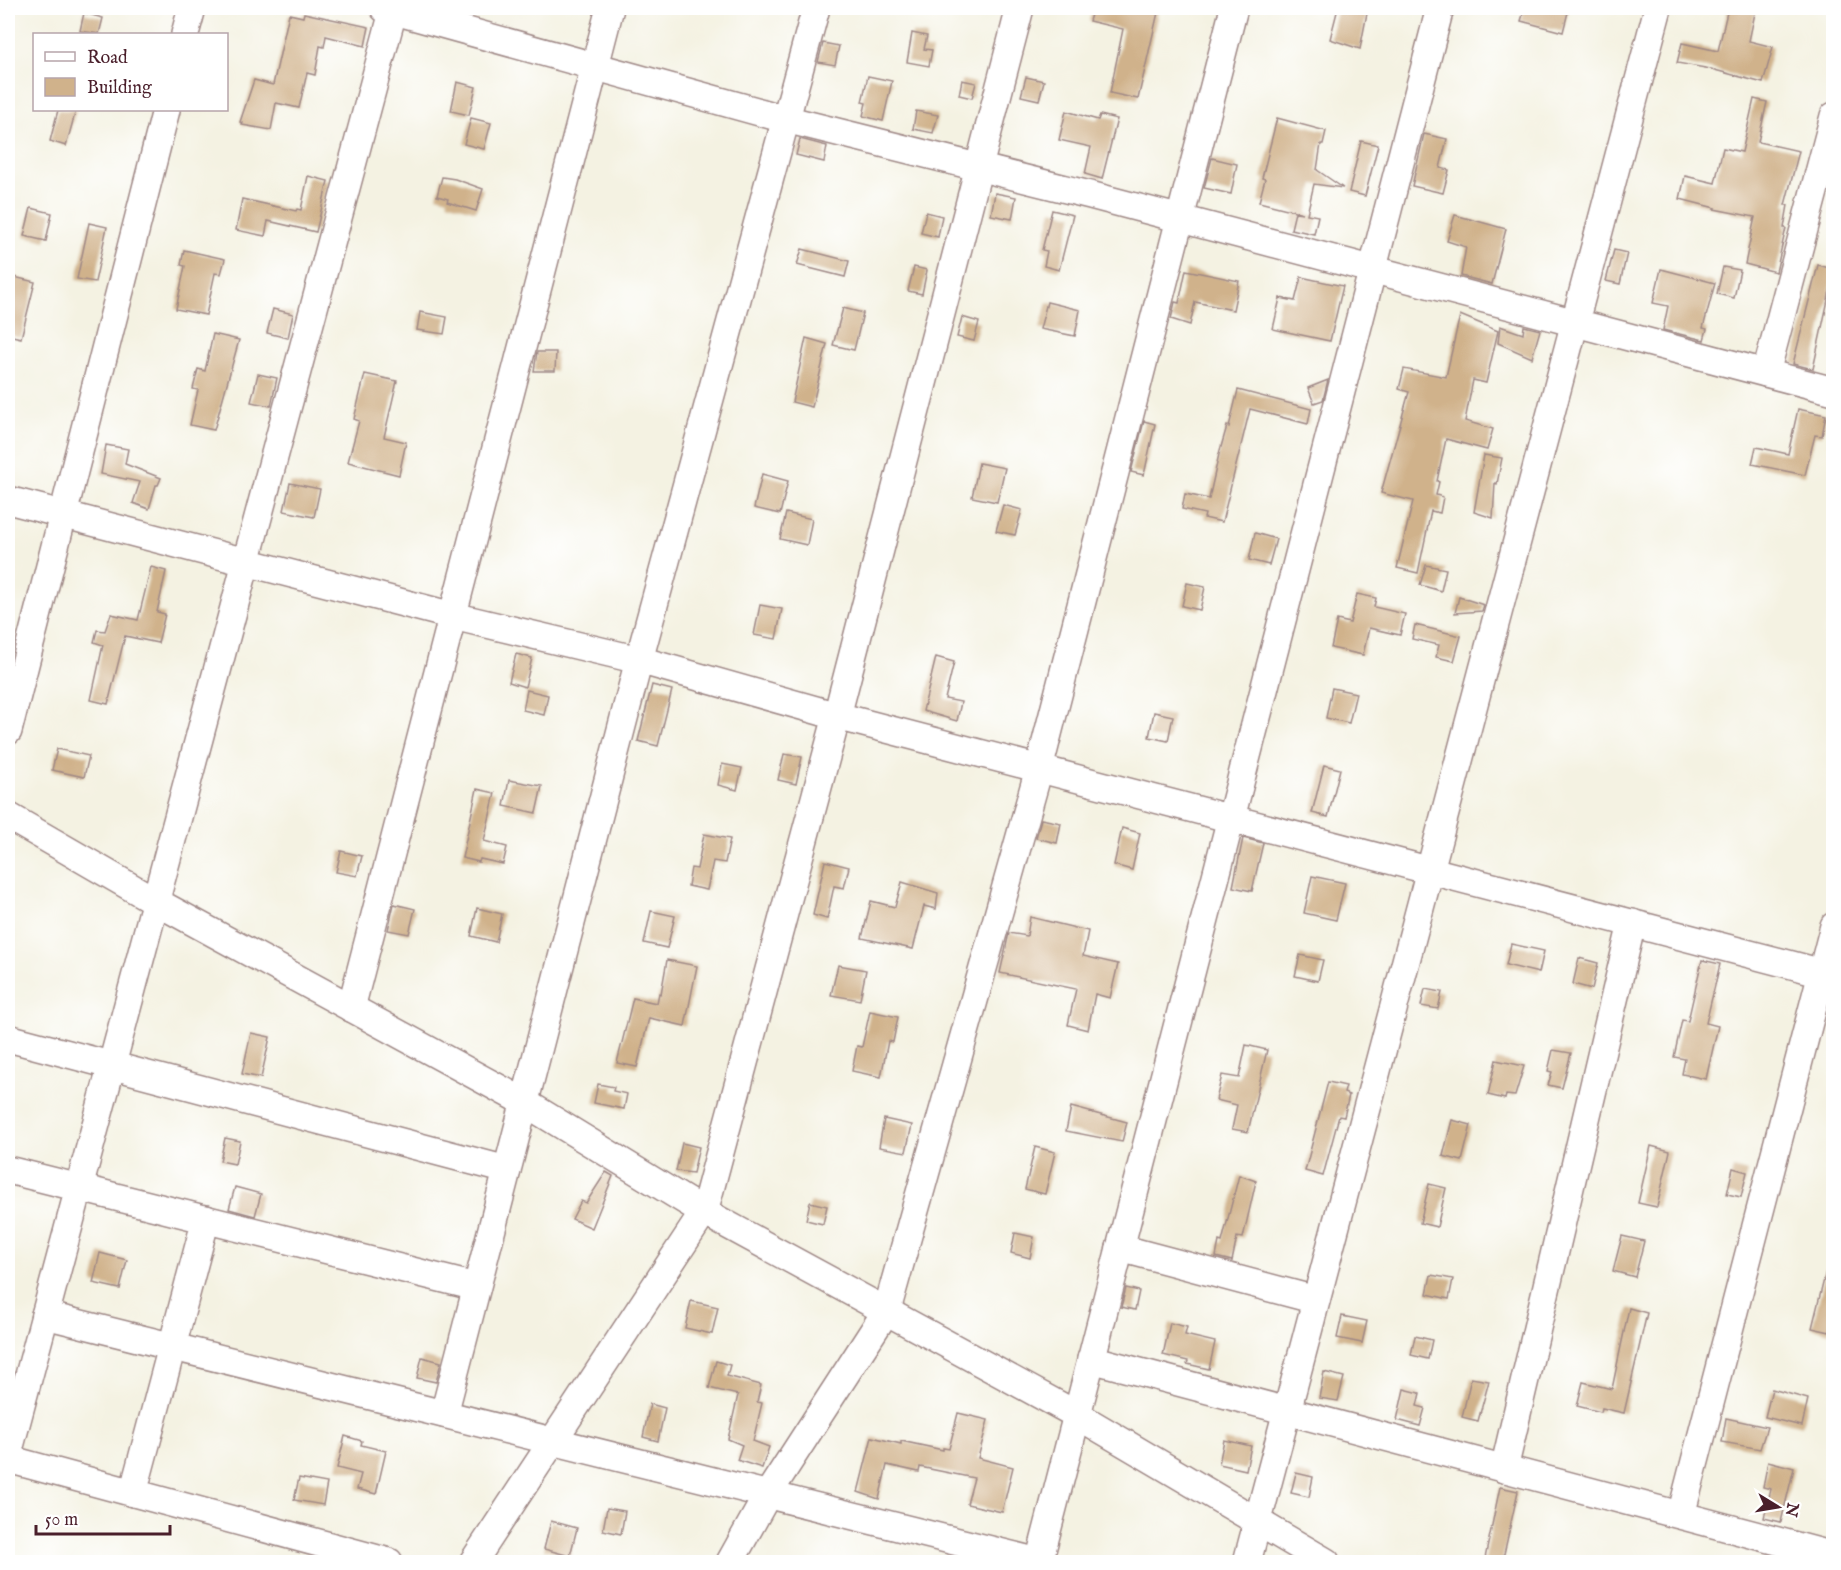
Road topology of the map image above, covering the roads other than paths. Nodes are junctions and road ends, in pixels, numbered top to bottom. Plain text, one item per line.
1 (192, 8) edge
2 (390, 8) edge
3 (610, 8) edge
4 (816, 8) edge
5 (1020, 8) edge
6 (1234, 8) edge
7 (1440, 8) edge
8 (1658, 8) edge
9 (185, 33) edge
10 (595, 66) junction
11 (166, 111) edge
12 (1833, 116) edge
13 (785, 120) junction
14 (979, 168) junction
15 (1824, 194) edge
16 (1178, 218) junction
17 (1372, 269) junction
18 (1575, 322) junction
19 (1766, 373) junction
20 (1833, 391) edge
21 (8, 500) edge
22 (62, 514) junction
23 (246, 561) junction
24 (453, 616) junction
25 (639, 660) junction
26 (837, 716) junction
27 (8, 731) edge
28 (1039, 769) junction
29 (8, 816) edge
30 (1231, 819) junction
31 (1430, 869) junction
32 (155, 901) junction
33 (1632, 922) junction
34 (1833, 926) edge
35 (1828, 974) edge
36 (351, 1008) junction
37 (8, 1038) edge
38 (111, 1066) junction
39 (524, 1102) junction
40 (8, 1170) edge
41 (507, 1170) junction
42 (79, 1188) junction
43 (704, 1212) junction
44 (206, 1219) junction
45 (1120, 1248) junction
46 (476, 1287) junction
47 (1316, 1300) junction
48 (886, 1310) junction
49 (45, 1315) junction
50 (172, 1346) junction
51 (1091, 1359) junction
52 (1287, 1411) junction
53 (444, 1414) junction
54 (1077, 1415) junction
55 (553, 1441) junction
56 (8, 1454) edge
57 (8, 1459) edge
58 (1504, 1469) junction
59 (133, 1493) junction
60 (768, 1494) junction
61 (1681, 1515) junction
62 (1257, 1522) junction
63 (1833, 1556) edge
64 (1039, 1562) edge
65 (389, 1563) edge
66 (472, 1563) edge
67 (730, 1563) edge
68 (1247, 1563) edge
69 (1326, 1563) edge

1 - 9 street
2 - 10 street
2 - 23 street
3 - 10 street
4 - 13 street
5 - 14 street
6 - 16 street
7 - 17 street
8 - 18 street
10 - 13 street
10 - 24 street
11 - 22 street
12 - 15 street
13 - 14 street
13 - 25 street
14 - 16 street
14 - 26 street
15 - 19 street
16 - 17 street
16 - 28 street
17 - 18 street
17 - 30 street
18 - 19 street
18 - 31 street
19 - 20 street
21 - 22 street
22 - 23 street
22 - 27 street
23 - 24 street
23 - 32 street
24 - 25 street
24 - 36 street
25 - 26 street
25 - 39 street
26 - 28 street
26 - 43 street
28 - 30 street
28 - 48 street
29 - 32 street
30 - 31 street
30 - 45 street
31 - 33 street
31 - 47 street
32 - 36 street
32 - 38 street
33 - 35 street
33 - 58 street
34 - 35 street
35 - 61 street
36 - 39 street
37 - 38 street
38 - 41 street
38 - 42 street
39 - 41 street
39 - 43 street
40 - 42 street
41 - 46 street
42 - 44 street
42 - 49 street
43 - 48 street
43 - 55 street
44 - 46 street
44 - 50 street
45 - 47 street
45 - 51 street
46 - 53 street
47 - 52 street
48 - 54 street
48 - 60 street
49 - 50 street
49 - 56 street
50 - 53 street
50 - 59 street
51 - 52 street
51 - 54 street
52 - 58 street
52 - 62 street
53 - 55 street
54 - 62 street
54 - 64 street
55 - 60 street
55 - 66 street
57 - 59 street
58 - 61 street
59 - 65 street
60 - 64 street
60 - 67 street
61 - 63 street
62 - 68 street
62 - 69 street

